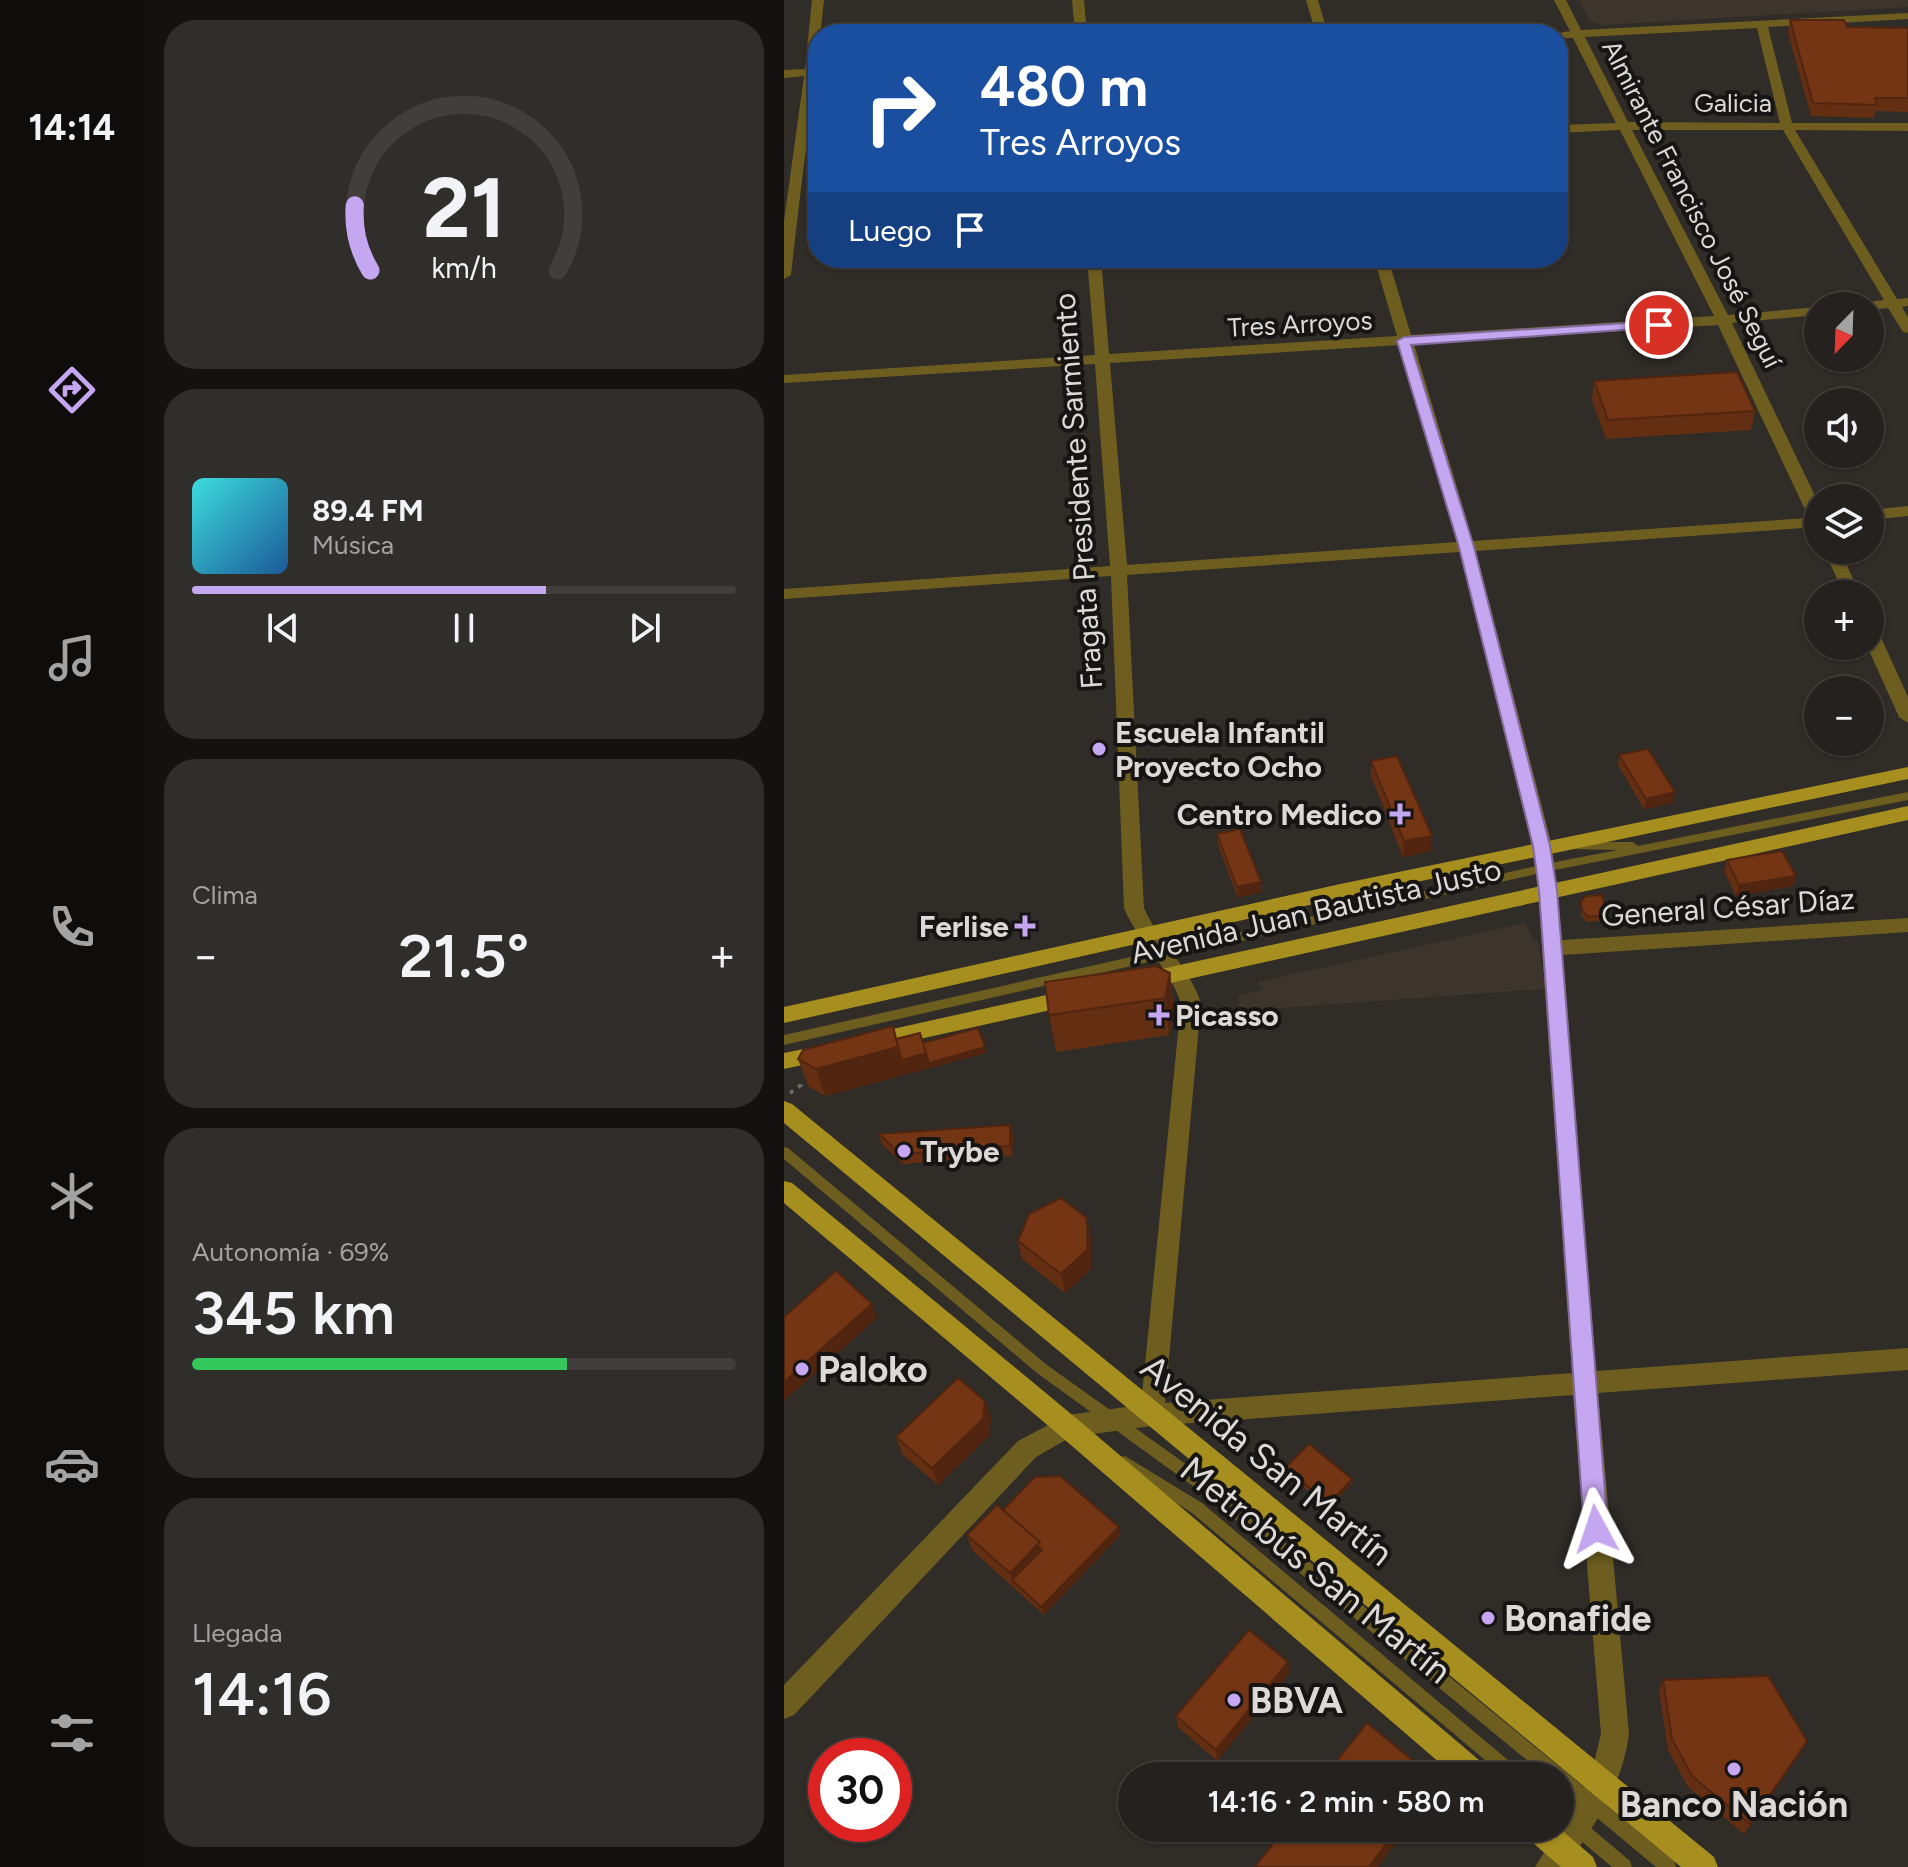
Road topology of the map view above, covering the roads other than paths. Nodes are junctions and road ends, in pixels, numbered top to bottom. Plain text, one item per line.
1 (818, 0) edge
2 (1078, 0) edge
3 (1312, 0) edge
4 (1560, 0) edge
5 (1908, 16) edge
6 (817, 24) edge
7 (1080, 24) edge
8 (1319, 24) edge
9 (1762, 25) junction
10 (1568, 34) edge
11 (1578, 34) junction
12 (808, 72) edge
13 (784, 74) edge
14 (808, 107) edge
15 (1623, 126) junction
16 (1787, 127) junction
17 (1908, 127) edge
18 (1568, 129) edge
19 (796, 167) edge
20 (1095, 268) edge
21 (1384, 268) edge
22 (784, 275) edge
23 (1908, 302) edge
24 (1892, 303) junction
25 (1884, 304) edge
26 (1804, 312) edge
27 (1723, 320) junction
28 (1908, 329) edge
29 (1404, 341) junction
30 (1102, 360) junction
31 (784, 379) edge
32 (1804, 491) edge
33 (1908, 511) edge
34 (1884, 514) edge
35 (1804, 521) edge
36 (1467, 547) junction
37 (1119, 571) junction
38 (784, 594) edge
39 (1882, 660) edge
40 (1908, 717) edge
41 (1908, 773) edge
42 (1908, 796) edge
43 (1908, 813) edge
44 (1542, 846) junction
45 (1661, 847) junction
46 (1547, 879) junction
47 (1908, 925) edge
48 (1147, 931) junction
49 (1553, 948) junction
50 (1165, 953) junction
51 (1181, 972) junction
52 (784, 1015) edge
53 (784, 1040) edge
54 (784, 1061) edge
55 (784, 1110) edge
56 (784, 1152) edge
57 (784, 1190) edge
58 (1908, 1359) edge
59 (1585, 1383) junction
60 (1152, 1415) junction
61 (1112, 1420) junction
62 (1067, 1426) junction
63 (784, 1705) edge
64 (1460, 1762) edge
65 (1499, 1762) edge
66 (1541, 1762) edge
67 (1575, 1830) edge
68 (1624, 1867) edge
69 (1668, 1867) edge
70 (1704, 1867) edge

1 - 6 street
2 - 7 street
3 - 8 street
4 - 11 street, Almirante Francisco José Seguí
5 - 9 street
9 - 11 street
9 - 16 street
10 - 11 street
11 - 15 street, Almirante Francisco José Seguí
12 - 13 street
14 - 19 street
15 - 16 street, Galicia
15 - 18 street, Galicia
15 - 27 street, Almirante Francisco José Seguí
16 - 17 street, Galicia
16 - 24 street
19 - 22 street
20 - 30 street, Fragata Presidente Sarmiento
21 - 29 street
23 - 24 street
24 - 25 street
24 - 28 street
26 - 27 street, Tres Arroyos
27 - 29 street, Tres Arroyos
27 - 32 street, Almirante Francisco José Seguí
29 - 30 street, Tres Arroyos
29 - 36 street
30 - 31 street, Tres Arroyos
30 - 37 street, Fragata Presidente Sarmiento
33 - 34 street
35 - 36 street
36 - 37 street
36 - 44 street
37 - 38 street
37 - 48 street, Fragata Presidente Sarmiento
39 - 40 street
41 - 44 main road, Avenida Juan Bautista Justo
42 - 45 lane
43 - 46 main road, Avenida Juan Bautista Justo
44 - 45 lane
44 - 46 street
44 - 48 main road, Avenida Juan Bautista Justo
45 - 46 lane
46 - 49 street
46 - 50 lane
46 - 51 main road, Avenida Juan Bautista Justo
47 - 49 street, General César Díaz
48 - 50 street, Fragata Presidente Sarmiento
48 - 52 main road, Avenida Juan Bautista Justo
49 - 59 street
50 - 51 street, Fragata Presidente Sarmiento
50 - 53 lane
51 - 54 main road, Avenida Juan Bautista Justo
51 - 60 street, Fragata Presidente Sarmiento
55 - 60 main road, Avenida San Martín
56 - 61 lane, Metrobús San Martín
57 - 62 main road
58 - 59 street
59 - 60 street
59 - 67 street
60 - 61 street
60 - 67 main road, Avenida San Martín
61 - 62 street
61 - 66 lane, Metrobús San Martín
62 - 63 street
62 - 64 main road
62 - 65 lane, Metrobús San Martín
67 - 68 lane, Metrobús San Martín
67 - 69 lane, Metrobús San Martín
67 - 70 main road, Avenida San Martín

